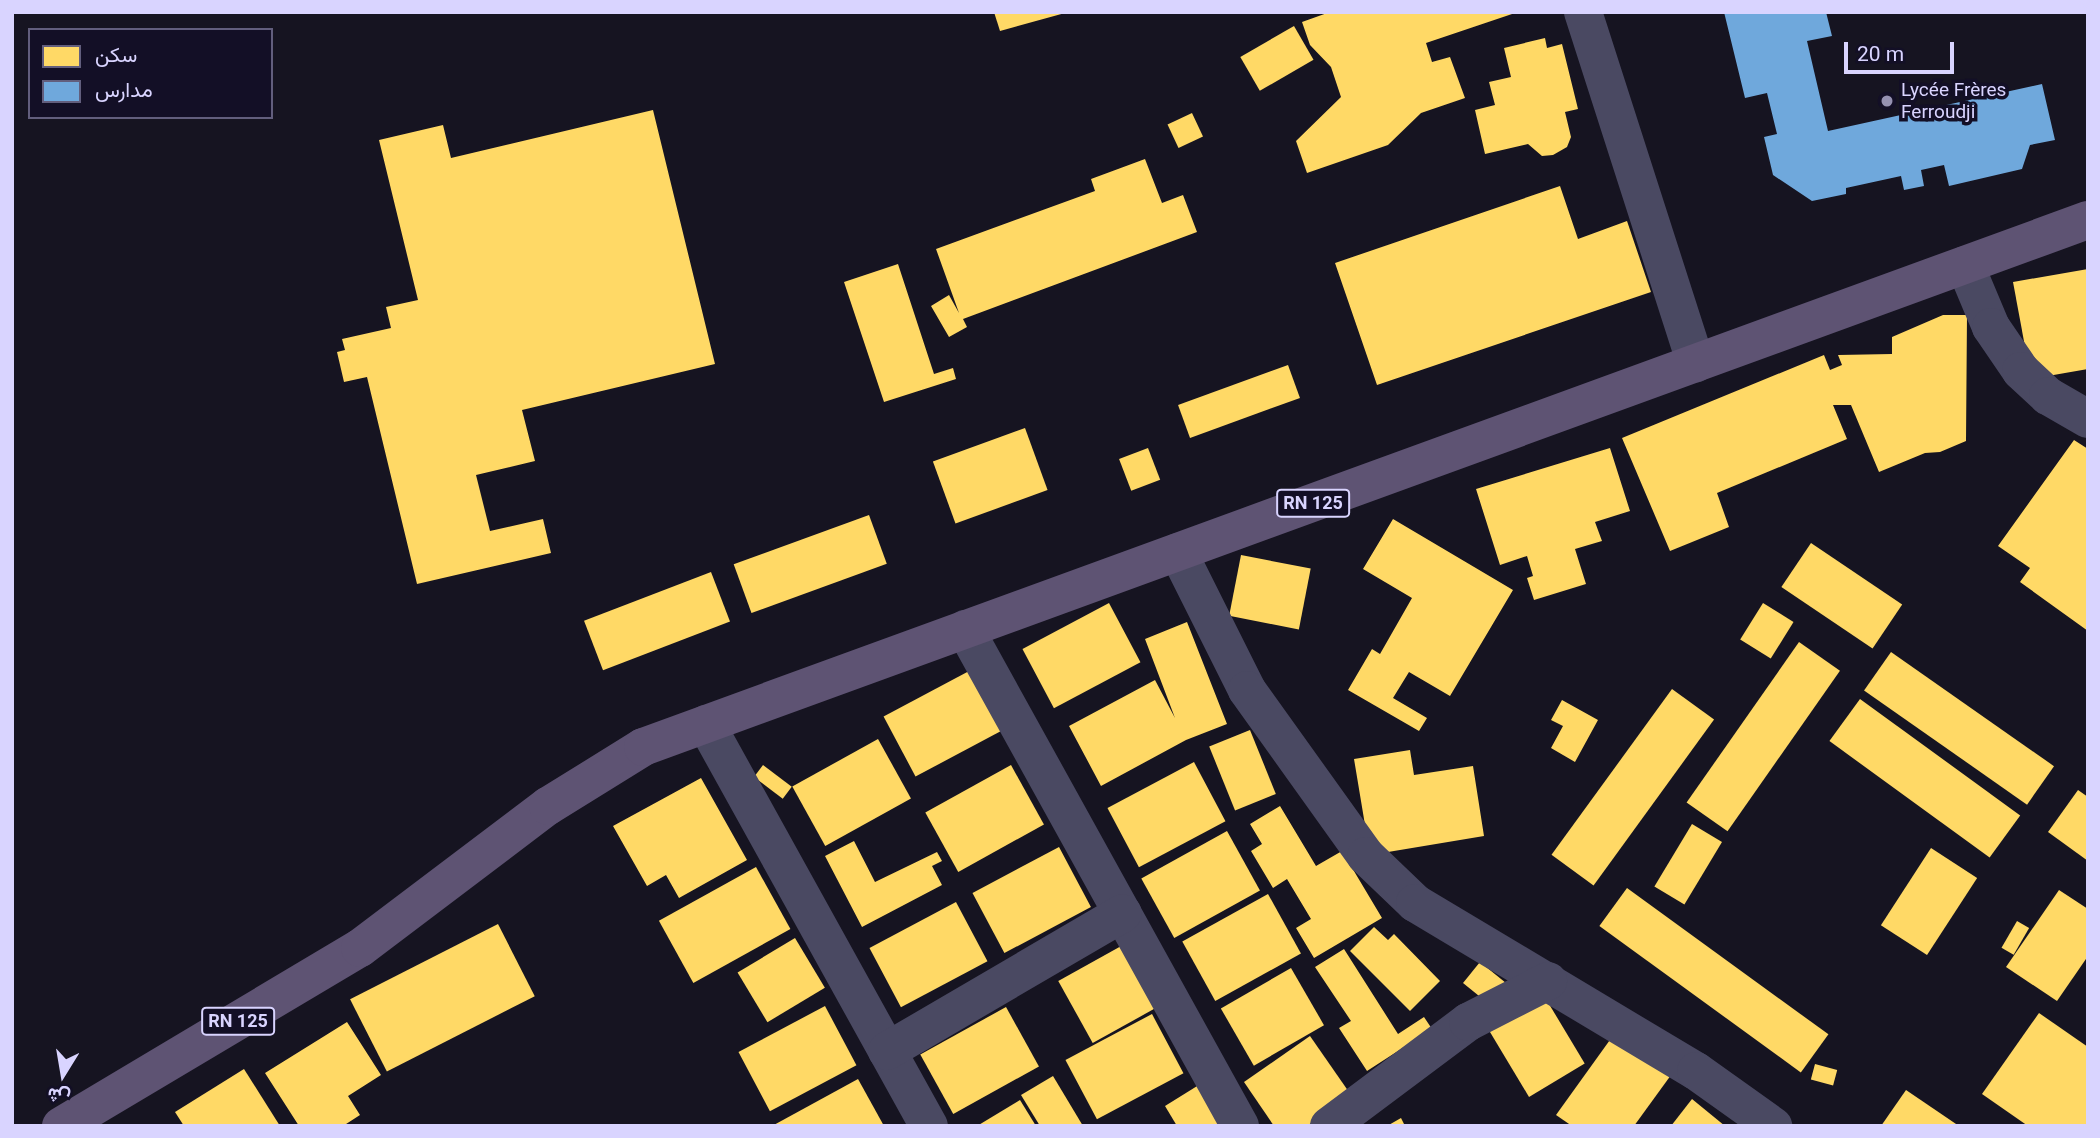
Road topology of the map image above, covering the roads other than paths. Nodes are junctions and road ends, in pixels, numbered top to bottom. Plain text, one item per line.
1 (1583, 12) edge
2 (2088, 220) edge
3 (1965, 265) junction
4 (1696, 363) junction
5 (2088, 419) edge
6 (1178, 552) junction
7 (965, 629) junction
8 (706, 724) junction
9 (1123, 913) junction
10 (1548, 981) junction
11 (887, 1051) junction
12 (61, 1126) edge
13 (929, 1126) edge
14 (1240, 1126) edge
15 (1329, 1126) edge
16 (1773, 1126) edge

1 - 4 street
2 - 3 main road, RN 125
3 - 4 main road, RN 125
3 - 5 street
4 - 6 main road, RN 125
6 - 7 main road, RN 125
6 - 10 street
7 - 8 main road, RN 125
7 - 9 street
8 - 11 street
8 - 12 main road, RN 125
9 - 11 street
9 - 14 street
10 - 15 street
10 - 16 street
11 - 13 street

